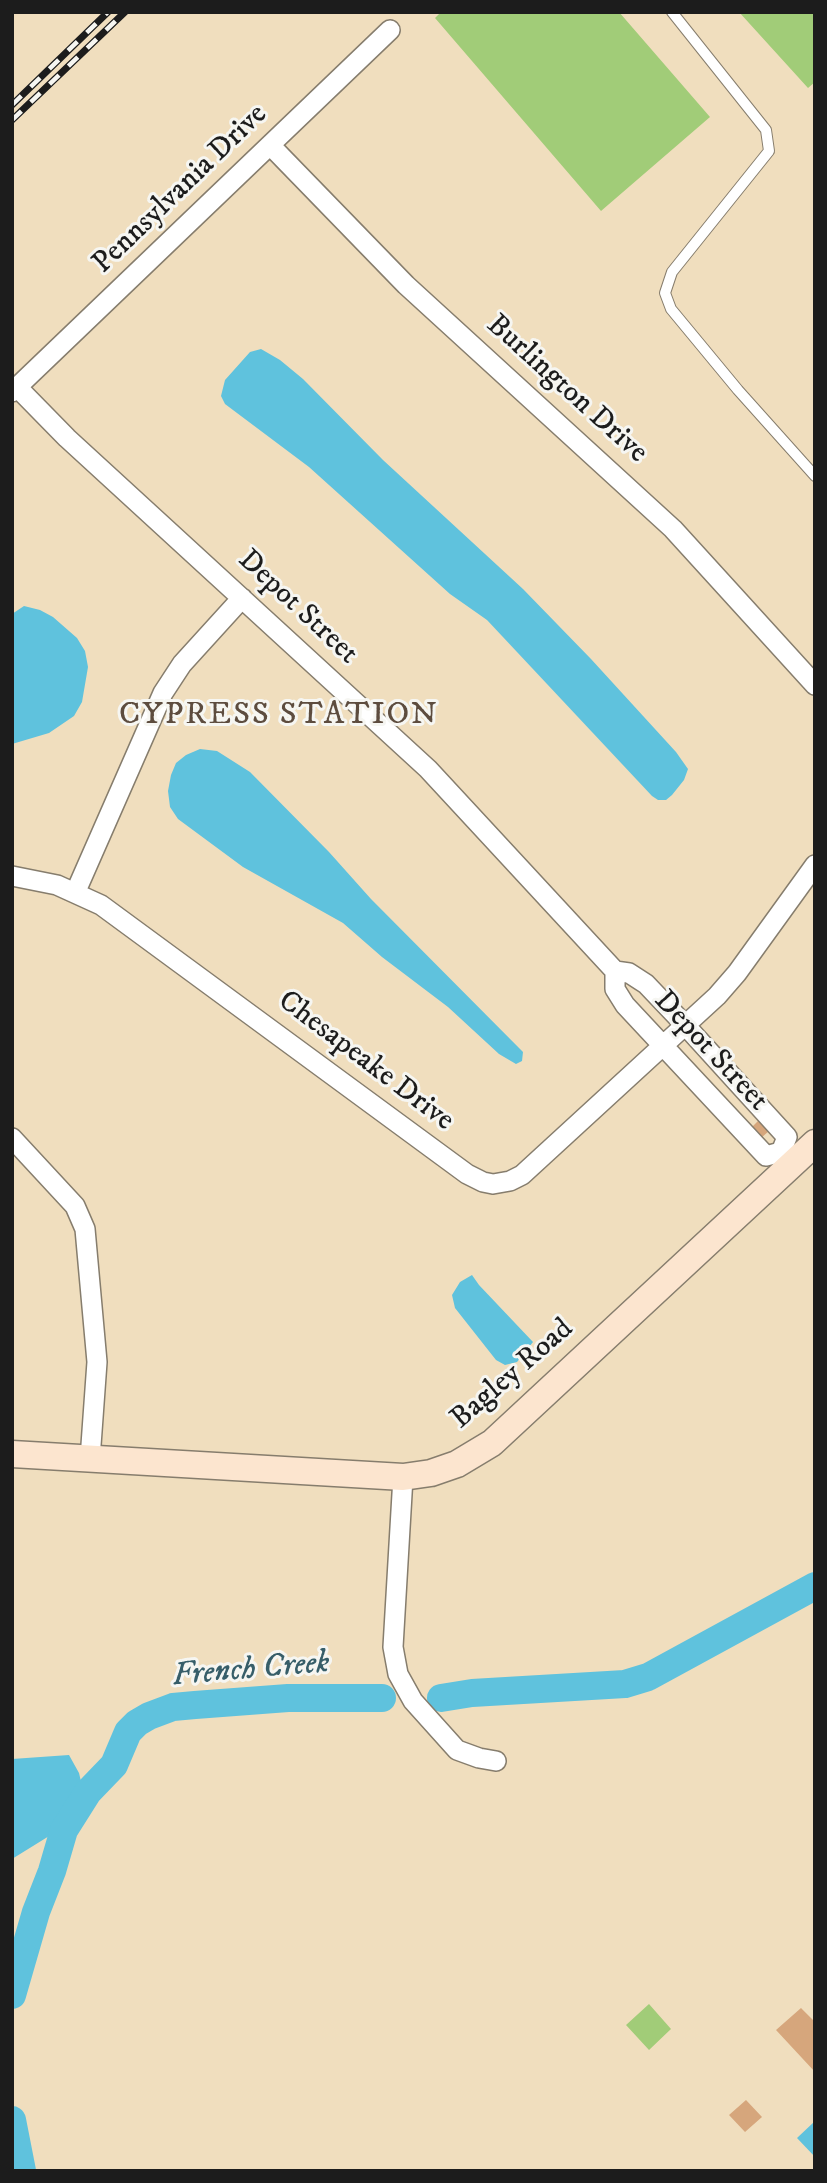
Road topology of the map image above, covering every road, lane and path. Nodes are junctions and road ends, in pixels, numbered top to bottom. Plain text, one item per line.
1 (672, 12) edge
2 (390, 30) dead end
3 (270, 145) junction
4 (15, 390) edge
5 (815, 476) edge
6 (242, 598) junction
7 (815, 685) edge
8 (815, 865) edge
9 (12, 876) edge
10 (76, 891) junction
11 (615, 971) junction
12 (685, 1026) junction
13 (663, 1045) junction
14 (12, 1138) edge
15 (815, 1143) edge
16 (787, 1158) junction
17 (12, 1454) edge
18 (90, 1459) junction
19 (403, 1477) junction
20 (496, 1760) dead end

1 - 5 lane
2 - 3 street, Pennsylvania Drive
3 - 4 street, Pennsylvania Drive
3 - 7 street, Burlington Drive
4 - 6 street, Depot Street
6 - 10 street
6 - 11 street, Depot Street
8 - 12 street
9 - 10 street, Chesapeake Drive
10 - 13 street, Chesapeake Drive
11 - 12 street, Depot Street
11 - 13 street, Depot Street
12 - 13 street
12 - 16 street, Depot Street
13 - 16 street, Depot Street
14 - 18 street
15 - 16 street, Bagley Road
16 - 19 street, Bagley Road
17 - 18 street, Bagley Road
18 - 19 street, Bagley Road
19 - 20 street

